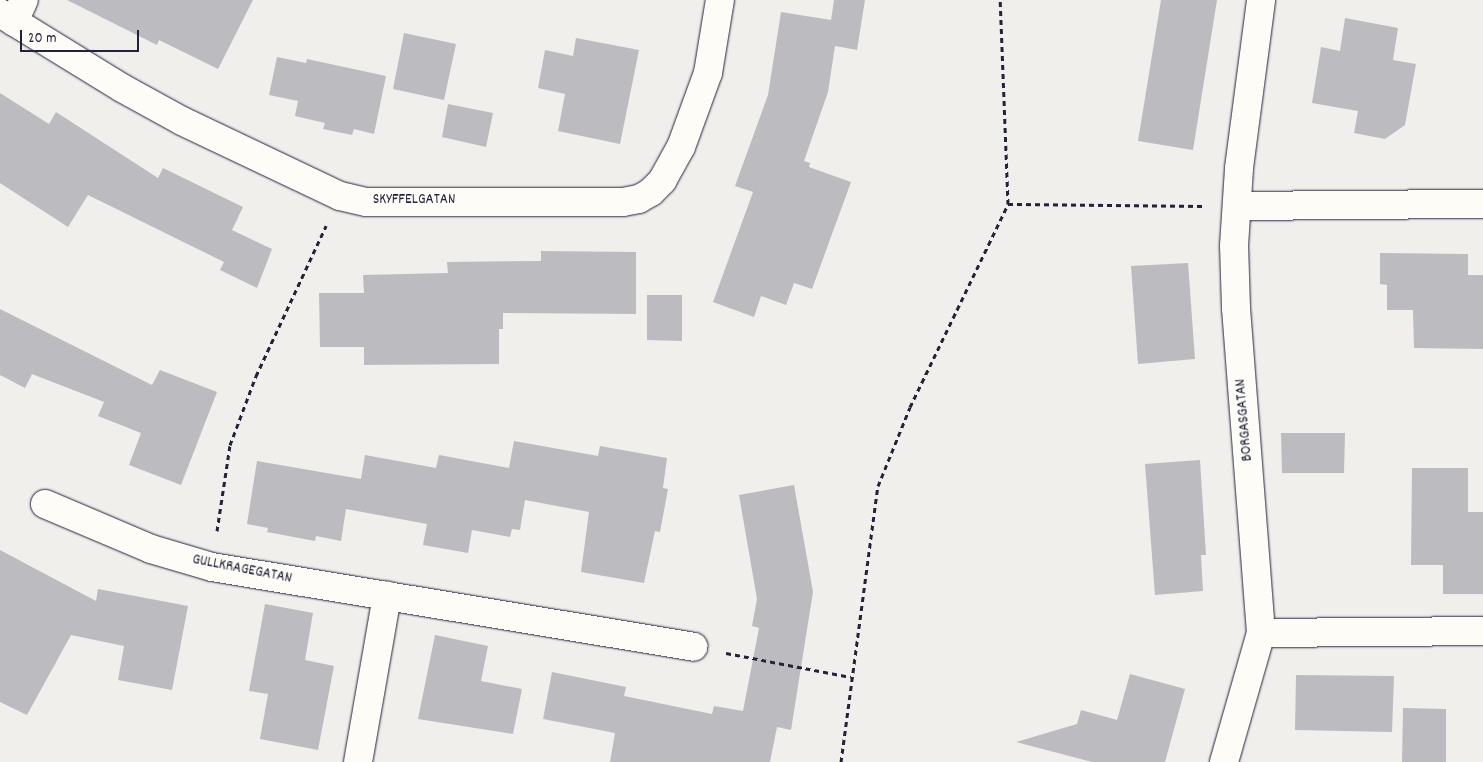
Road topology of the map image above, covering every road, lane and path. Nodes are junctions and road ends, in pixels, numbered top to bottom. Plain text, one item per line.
1 (720, 0) edge
2 (1000, 0) edge
3 (1262, 0) edge
4 (13, 12) edge
5 (340, 196) junction
6 (1008, 204) junction
7 (1483, 204) edge
8 (1237, 206) junction
9 (46, 504) dead end
10 (212, 567) junction
11 (388, 596) junction
12 (1483, 631) edge
13 (1262, 633) junction
14 (693, 647) joint
15 (851, 677) junction
16 (358, 762) edge
17 (841, 762) edge
18 (1224, 762) edge

1 - 5 street, SKYFFELGATAN
2 - 6 path
3 - 8 street, BORGASGATAN
4 - 5 street, SKYFFELGATAN
5 - 10 path
6 - 8 path
6 - 15 path
7 - 8 street
8 - 13 street, BORGASGATAN
9 - 10 street, GULLKRAGEGATAN
10 - 11 street, GULLKRAGEGATAN
11 - 14 street, GULLKRAGEGATAN
11 - 16 street
12 - 13 street
13 - 18 street, BORGASGATAN
14 - 15 path
15 - 17 path

